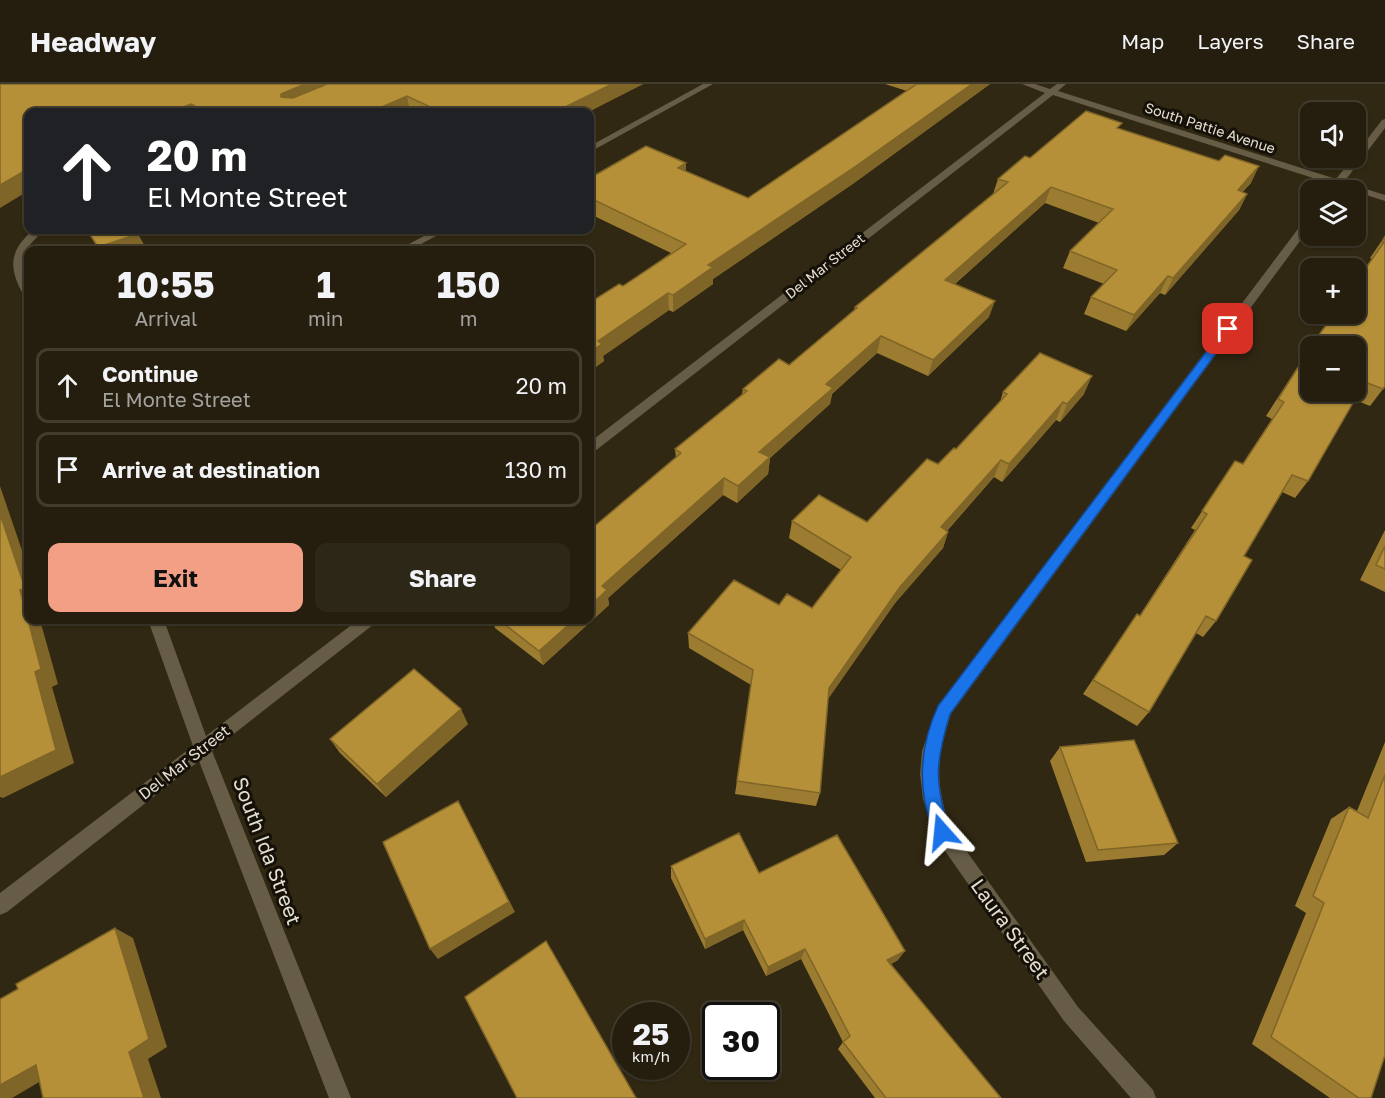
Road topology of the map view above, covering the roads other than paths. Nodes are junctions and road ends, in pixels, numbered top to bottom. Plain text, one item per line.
1 (709, 84) edge
2 (1026, 84) edge
3 (1062, 84) edge
4 (1051, 92) junction
5 (1385, 122) edge
6 (594, 147) edge
7 (1314, 180) edge
8 (1340, 180) edge
9 (1366, 194) edge
10 (1385, 198) edge
11 (34, 234) edge
12 (433, 234) edge
13 (1300, 234) edge
14 (411, 246) edge
15 (24, 285) edge
16 (594, 445) edge
17 (157, 624) edge
18 (364, 624) edge
19 (202, 747) junction
20 (0, 905) edge
21 (340, 1098) edge
22 (1145, 1098) edge

1 - 6 street
2 - 4 street, South Pattie Avenue
3 - 4 street, Del Mar Street
4 - 7 street, South Pattie Avenue
4 - 16 street, Del Mar Street
5 - 8 street
9 - 10 street, South Pattie Avenue
11 - 15 street
12 - 14 street
13 - 22 street, Laura Street
17 - 19 street, South Ida Street
18 - 19 street, Del Mar Street
19 - 20 street, Del Mar Street
19 - 21 street, South Ida Street

